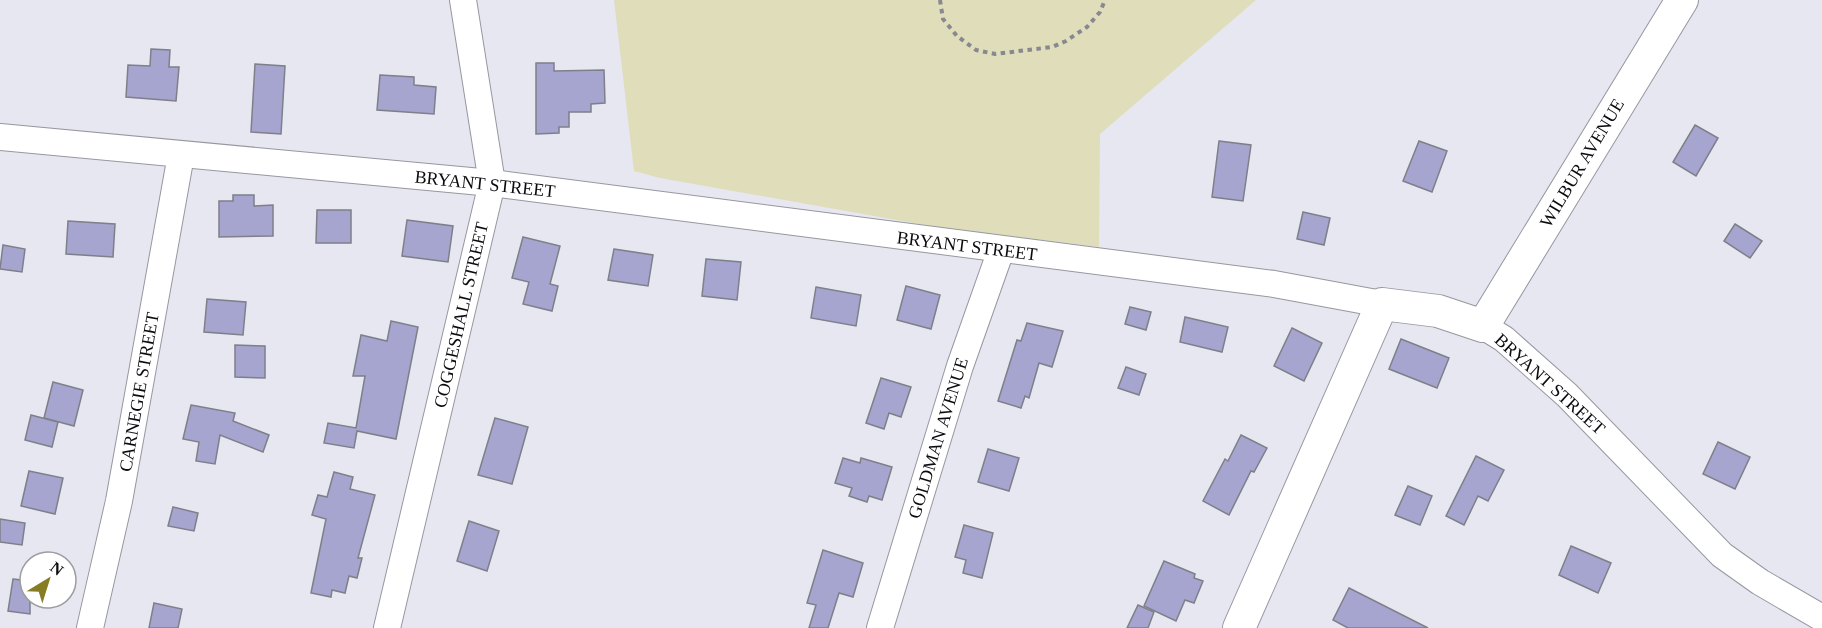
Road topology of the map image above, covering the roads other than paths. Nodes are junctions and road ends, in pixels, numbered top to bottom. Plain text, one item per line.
1 (463, 0) edge
2 (1682, 0) edge
3 (0, 137) edge
4 (181, 155) junction
5 (492, 183) junction
6 (1001, 250) junction
7 (1382, 304) junction
8 (1483, 326) junction
9 (1822, 618) edge
10 (90, 628) edge
11 (387, 628) edge
12 (880, 628) edge
13 (1239, 628) edge

1 - 5 street, COGGESHALL STREET
2 - 8 street, WILBUR AVENUE
3 - 4 street, BRYANT STREET
4 - 5 street, BRYANT STREET
4 - 10 street, CARNEGIE STREET
5 - 6 street, BRYANT STREET
5 - 11 street, COGGESHALL STREET
6 - 7 street, BRYANT STREET
6 - 12 street, GOLDMAN AVENUE
7 - 8 street, BRYANT STREET
7 - 13 street
8 - 9 street, BRYANT STREET

